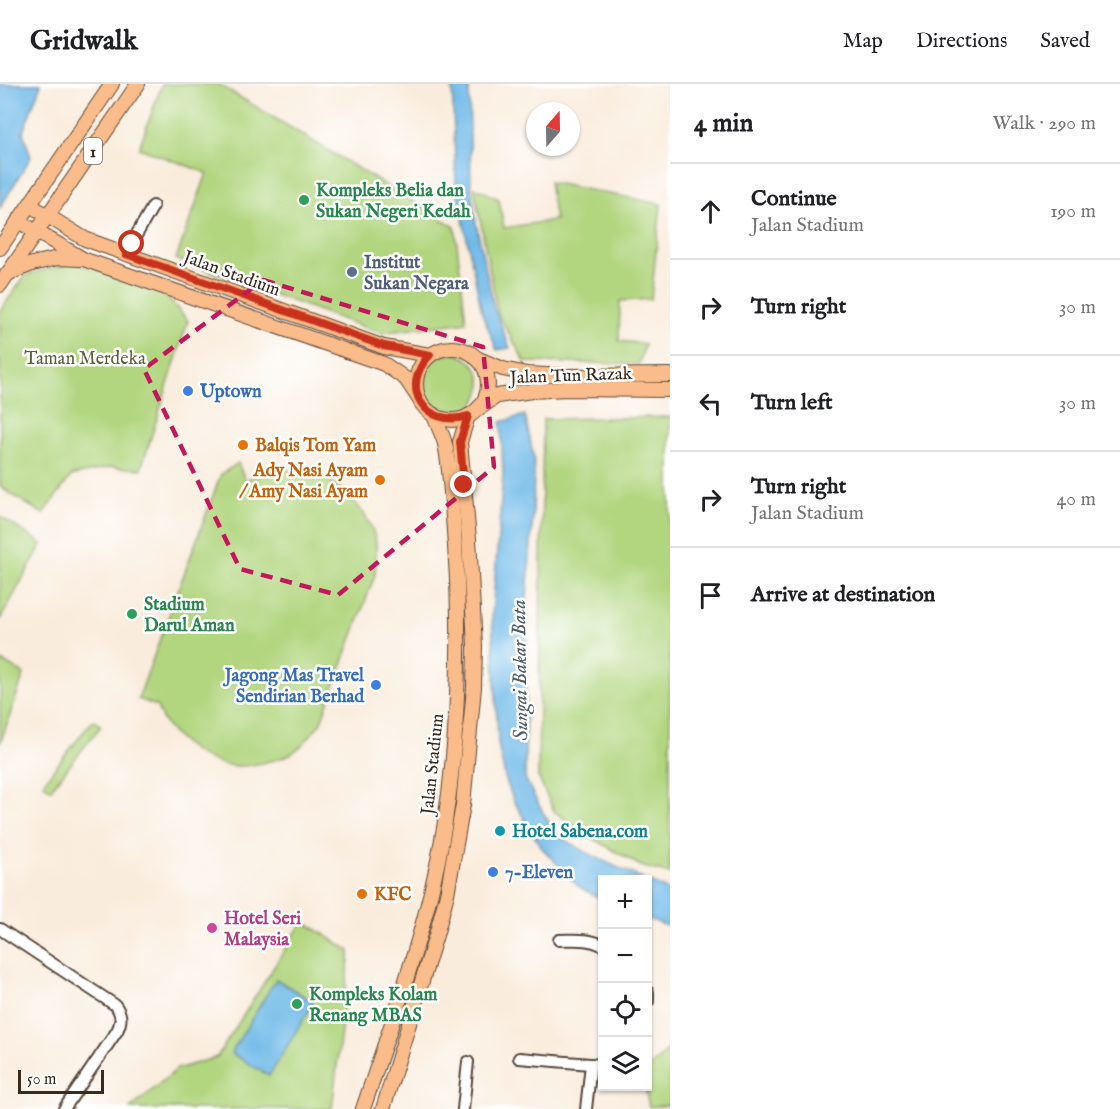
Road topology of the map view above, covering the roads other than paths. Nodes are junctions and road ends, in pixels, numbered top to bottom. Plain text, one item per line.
1 (111, 84) edge
2 (138, 84) edge
3 (30, 205) junction
4 (153, 206) dead end
5 (48, 217) junction
6 (18, 221) junction
7 (37, 232) junction
8 (0, 248) edge
9 (126, 254) junction
10 (82, 259) junction
11 (4, 280) edge
12 (430, 355) junction
13 (476, 358) junction
14 (670, 375) edge
15 (670, 390) edge
16 (418, 397) junction
17 (473, 412) junction
18 (434, 415) junction
19 (0, 929) edge
20 (559, 940) dead end
21 (598, 942) edge
22 (519, 1058) dead end
23 (468, 1062) dead end
24 (597, 1065) edge
25 (64, 1109) edge
26 (363, 1109) edge
27 (383, 1109) edge
28 (463, 1109) edge
29 (586, 1109) edge

1 - 3 main road, 1
2 - 5 main road, 1
3 - 5 main road, Jalan Stadium
3 - 6 main road, 1
4 - 9 street
5 - 7 main road, 1
5 - 9 main road, Jalan Stadium
6 - 7 main road, Jalan Stadium
6 - 8 main road, 1
7 - 10 main road, Jalan Stadium
7 - 11 main road, 1
9 - 12 main road, Jalan Stadium
10 - 11 main road
10 - 16 main road, Jalan Stadium
12 - 13 main road
12 - 16 main road
13 - 14 main road, Jalan Tun Razak
13 - 17 main road
15 - 17 main road, Jalan Tun Razak
16 - 18 main road
17 - 18 main road
17 - 27 main road, Jalan Stadium
18 - 26 main road, Jalan Stadium
19 - 25 street
20 - 21 street
22 - 24 street
23 - 28 street
24 - 29 street

